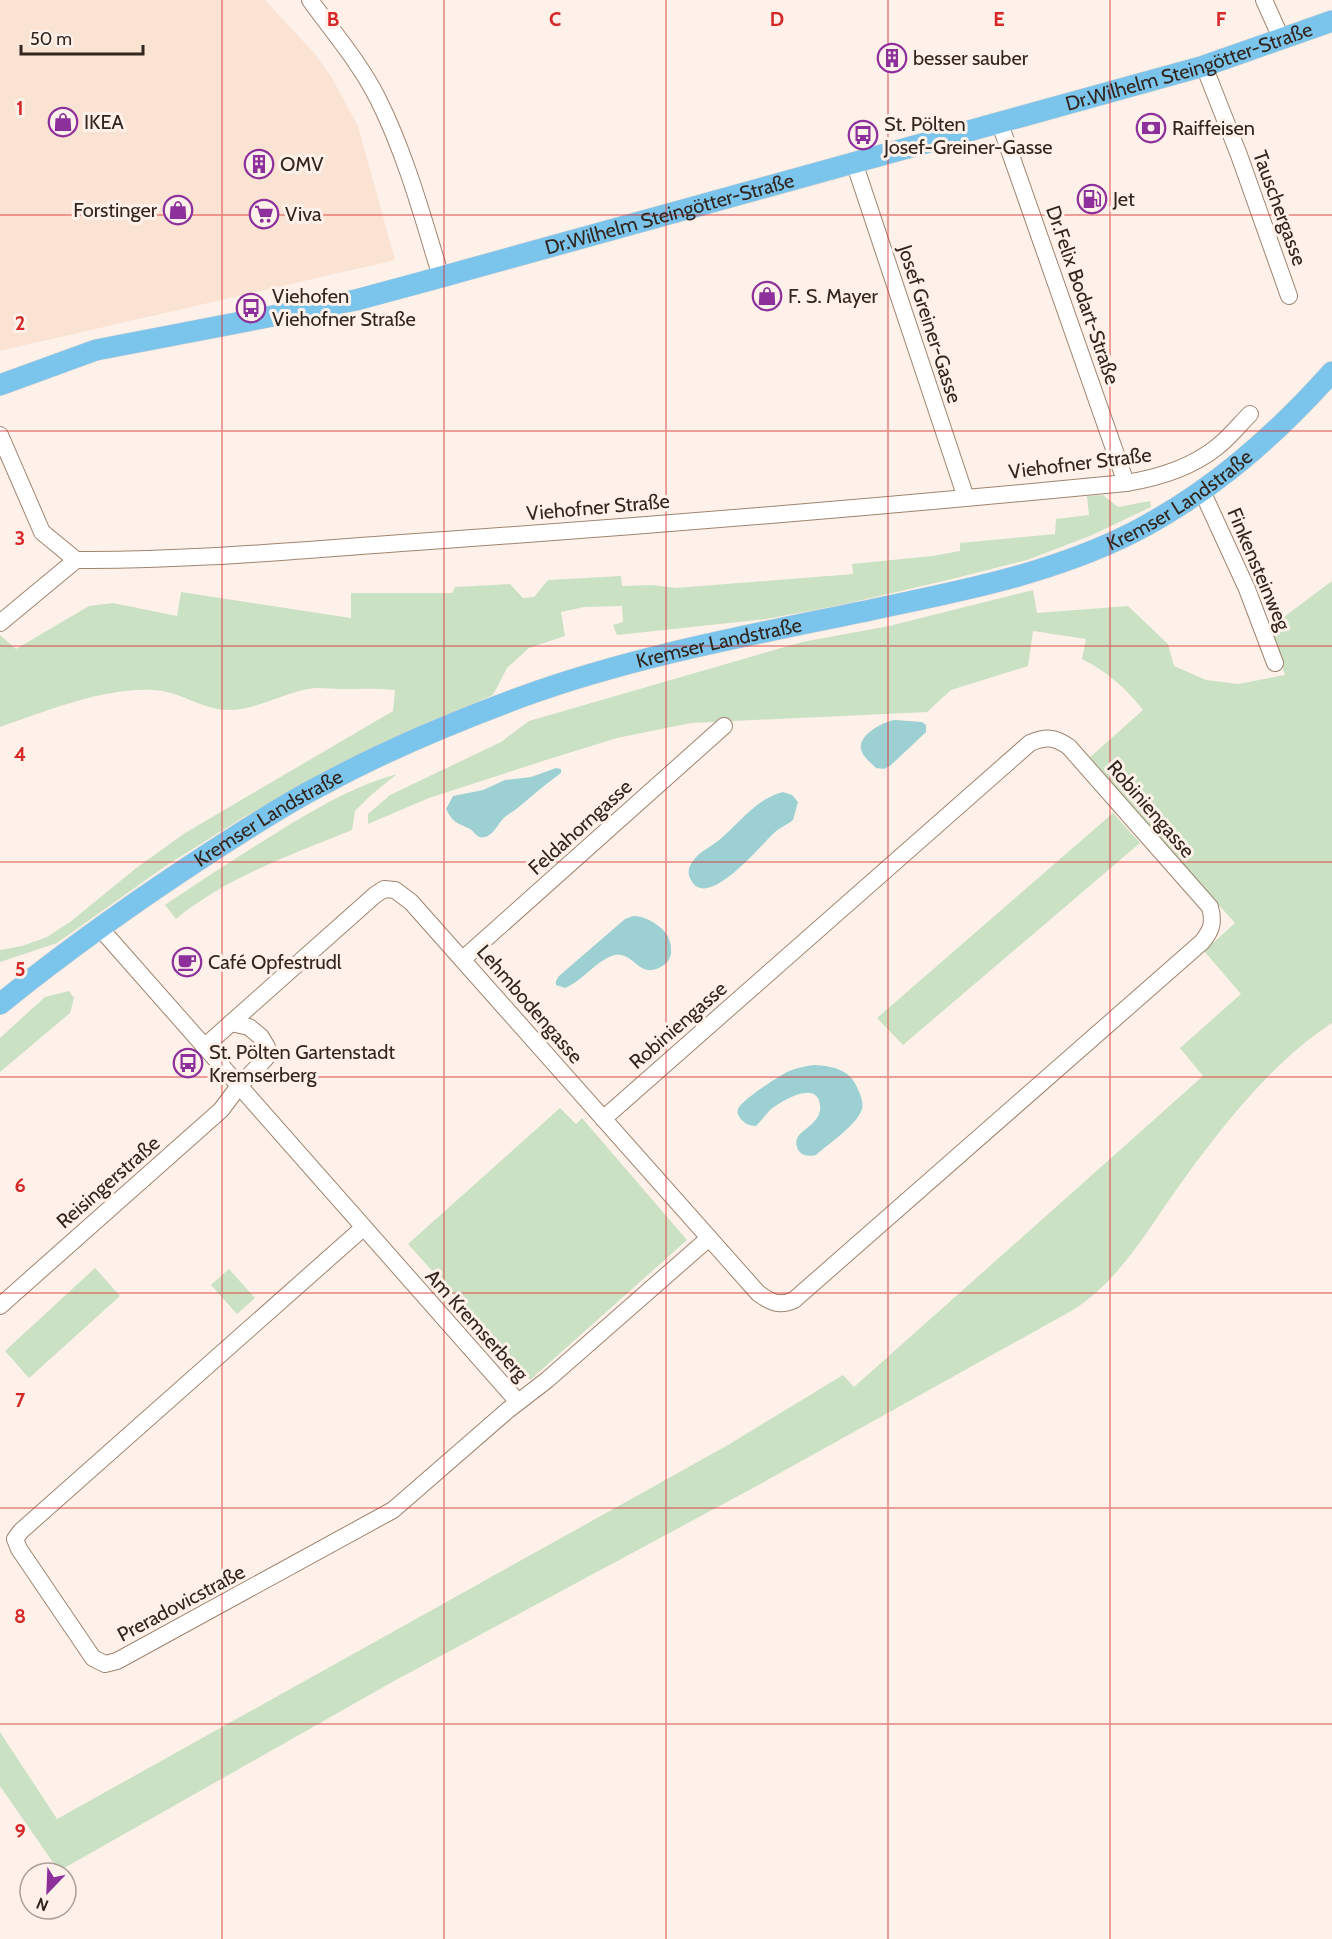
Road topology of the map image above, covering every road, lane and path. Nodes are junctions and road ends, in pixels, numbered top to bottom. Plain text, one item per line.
1 (310, 0) edge
2 (1264, 0) edge
3 (1332, 21) edge
4 (1281, 38) junction
5 (1204, 66) junction
6 (999, 122) junction
7 (854, 162) junction
8 (441, 277) junction
9 (1289, 296) dead end
10 (1332, 372) edge
11 (0, 384) edge
12 (1250, 414) dead end
13 (0, 435) edge
14 (1126, 483) junction
15 (1202, 491) junction
16 (966, 498) junction
17 (76, 560) junction
18 (0, 623) edge
19 (1275, 663) dead end
20 (724, 726) dead end
21 (100, 928) junction
22 (463, 959) junction
23 (0, 1004) edge
24 (231, 1023) junction
25 (204, 1047) junction
26 (238, 1086) junction
27 (603, 1119) junction
28 (363, 1228) junction
29 (709, 1238) junction
30 (777, 1304) joint
31 (0, 1306) edge
32 (518, 1402) junction

1 - 8 street
2 - 4 street
3 - 4 main road, Dr.Wilhelm Steingötter-Straße
4 - 5 main road, Dr.Wilhelm Steingötter-Straße
5 - 6 main road, Dr.Wilhelm Steingötter-Straße
5 - 9 street, Tauschergasse
6 - 7 main road, Dr.Wilhelm Steingötter-Straße
6 - 14 street, Dr.Felix Bodart-Straße
7 - 8 main road, Dr.Wilhelm Steingötter-Straße
7 - 16 street, Josef Greiner-Gasse
8 - 11 main road, Dr.Wilhelm Steingötter-Straße
10 - 15 main road, Kremser Landstraße
12 - 14 street, Viehofner Straße
13 - 17 street
14 - 16 street, Viehofner Straße
15 - 19 street, Finkensteinweg
15 - 21 main road, Kremser Landstraße
16 - 17 street, Viehofner Straße
17 - 18 street
20 - 22 street, Feldahorngasse
21 - 23 main road, Kremser Landstraße
21 - 25 street, Am Kremserberg
22 - 24 street, Lehmbodengasse
22 - 27 street, Lehmbodengasse
24 - 25 street
24 - 26 street
25 - 26 street, Am Kremserberg
26 - 28 street, Am Kremserberg
26 - 31 street, Reisingerstraße
27 - 29 street, Lehmbodengasse
27 - 30 street, Robiniengasse
28 - 32 street, Am Kremserberg
28 - 32 street, Preradovicstraße
29 - 30 street, Lehmbodengasse
29 - 32 street, Am Kremserberg

